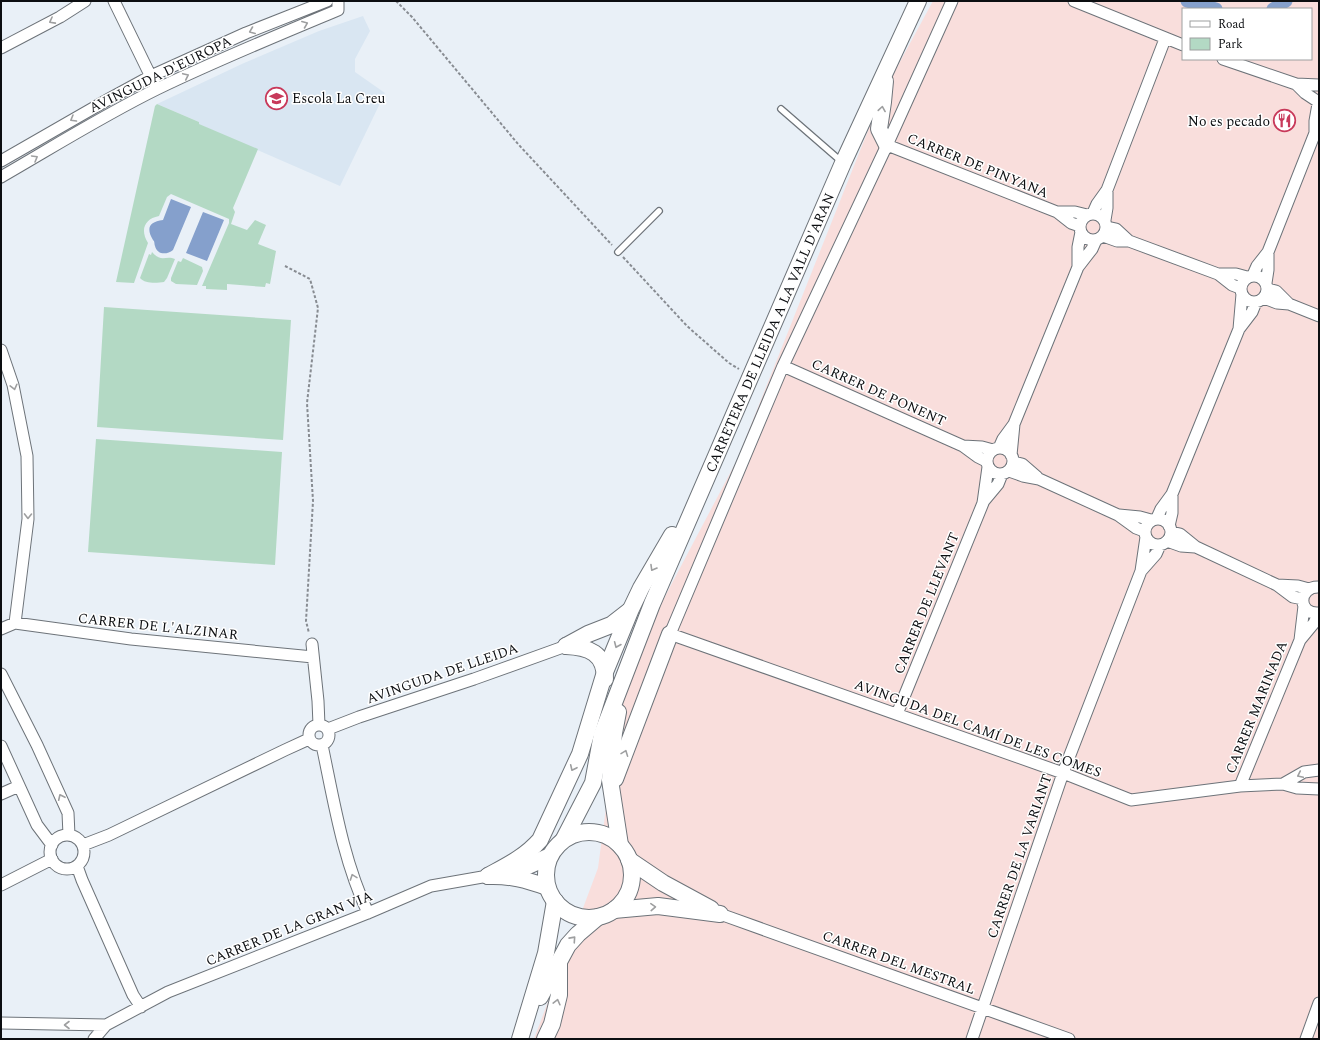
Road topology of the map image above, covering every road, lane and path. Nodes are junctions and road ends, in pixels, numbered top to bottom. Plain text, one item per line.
1 (85, 1) edge
2 (114, 1) edge
3 (327, 1) edge
4 (396, 1) edge
5 (918, 1) edge
6 (952, 1) edge
7 (1074, 1) edge
8 (338, 6) edge
9 (1165, 39) junction
10 (1182, 45) edge
11 (1, 48) edge
12 (1226, 60) edge
13 (885, 71) junction
14 (151, 76) junction
15 (1296, 84) junction
16 (1319, 85) edge
17 (1319, 88) edge
18 (157, 89) junction
19 (1318, 103) edge
20 (782, 109) dead end
21 (1317, 131) edge
22 (887, 145) junction
23 (1, 160) edge
24 (843, 163) junction
25 (1, 177) edge
26 (1107, 190) junction
27 (659, 211) dead end
28 (1057, 212) junction
29 (1090, 214) junction
30 (1081, 229) junction
31 (1103, 231) junction
32 (618, 252) junction
33 (1268, 252) junction
34 (285, 266) dead end
35 (1078, 267) junction
36 (1218, 274) junction
37 (1250, 276) junction
38 (1241, 291) junction
39 (1263, 293) junction
40 (1319, 316) edge
41 (1239, 329) junction
42 (1, 350) edge
43 (783, 366) junction
44 (751, 376) junction
45 (1014, 424) junction
46 (963, 446) junction
47 (996, 449) junction
48 (987, 464) junction
49 (1009, 466) junction
50 (708, 474) junction
51 (1172, 494) junction
52 (983, 503) junction
53 (1118, 515) junction
54 (1154, 519) junction
55 (1145, 534) junction
56 (1167, 536) junction
57 (1141, 571) junction
58 (1277, 585) junction
59 (1316, 586) edge
60 (1303, 603) junction
61 (631, 609) junction
62 (1319, 613) edge
63 (15, 623) junction
64 (1, 629) edge
65 (670, 634) junction
66 (1300, 640) junction
67 (312, 644) joint
68 (566, 646) junction
69 (313, 656) junction
70 (627, 666) junction
71 (605, 672) junction
72 (1, 674) edge
73 (897, 714) junction
74 (323, 727) junction
75 (602, 734) junction
76 (310, 739) junction
77 (322, 745) junction
78 (1, 746) edge
79 (1319, 770) edge
80 (1064, 773) junction
81 (1283, 784) junction
82 (19, 786) junction
83 (1240, 786) junction
84 (1319, 789) edge
85 (611, 790) junction
86 (1, 794) edge
87 (69, 835) junction
88 (564, 839) junction
89 (52, 845) junction
90 (83, 845) junction
91 (620, 845) junction
92 (550, 856) junction
93 (52, 859) junction
94 (629, 860) junction
95 (77, 866) junction
96 (496, 875) junction
97 (1, 885) edge
98 (548, 887) junction
99 (555, 901) junction
100 (614, 910) junction
101 (368, 913) junction
102 (720, 914) junction
103 (598, 917) junction
104 (559, 962) junction
105 (1319, 1003) edge
106 (141, 1007) junction
107 (983, 1008) junction
108 (526, 1021) junction
109 (1, 1023) edge
110 (106, 1025) junction
111 (94, 1039) edge
112 (520, 1039) edge
113 (545, 1039) edge
114 (972, 1039) edge
115 (1069, 1039) edge
116 (1306, 1039) edge

1 -> 11 street
2 - 14 street
3 -> 14 street, AVINGUDA D'EUROPA
4 - 32 path
5 - 13 main road, CARRETERA DE LLEIDA A LA VALL D'ARAN
6 - 22 street
7 - 9 street
18 -> 8 street, AVINGUDA D'EUROPA
9 - 10 street
9 - 26 street, CARRER DE LLEVANT
12 - 15 street
22 -> 13 main road
13 - 24 main road, CARRETERA DE LLEIDA A LA VALL D'ARAN
14 - 18 street
14 -> 23 street, AVINGUDA D'EUROPA
15 - 16 street
15 - 19 street
17 - 19 street, CARRER DE LA VARIANT
25 -> 18 street, AVINGUDA D'EUROPA
19 - 21 street, CARRER DE LA VARIANT
20 - 24 lane
21 - 33 street, CARRER DE LA VARIANT
22 - 28 street, CARRER DE PINYANA
22 - 43 street
24 - 44 main road, CARRETERA DE LLEIDA A LA VALL D'ARAN
26 - 29 street, CARRER DE LLEVANT
26 - 31 street, CARRER DE LLEVANT
27 - 32 lane
28 - 29 street, CARRER DE PINYANA
28 - 30 street, CARRER DE PINYANA
29 - 30 street
29 - 31 street
30 - 31 street
30 - 35 street, CARRER DE LLEVANT
31 - 35 street, CARRER DE LLEVANT
31 - 36 street
32 - 44 path
33 - 37 street, CARRER DE LA VARIANT
33 - 39 street, CARRER DE LA VARIANT
34 - 67 path
35 - 45 street, CARRER DE LLEVANT
36 - 37 street
36 - 38 street
37 - 38 street
37 - 39 street
38 - 39 street
38 - 41 street, CARRER DE LA VARIANT
39 - 40 street
39 - 41 street, CARRER DE LA VARIANT
41 - 51 street, CARRER DE LA VARIANT
42 -> 63 street
43 - 46 street, CARRER DE PONENT
43 - 65 street
44 - 50 main road, CARRETERA DE LLEIDA A LA VALL D'ARAN
45 - 47 street, CARRER DE LLEVANT
45 - 49 street, CARRER DE LLEVANT
46 - 47 street, CARRER DE PONENT
46 - 48 street, CARRER DE PONENT
47 - 48 street
47 - 49 street
48 - 49 street
48 - 52 street, CARRER DE LLEVANT
49 - 52 street, CARRER DE LLEVANT
49 - 53 street
50 -> 61 main road
50 - 70 main road, CARRETERA DE LLEIDA A LA VALL D'ARAN
51 - 54 street, CARRER DE LA VARIANT
51 - 56 street, CARRER DE LA VARIANT
52 - 73 street, CARRER DE LLEVANT
53 - 54 street
53 - 55 street
54 - 55 street
54 - 56 street
55 - 56 street
55 - 57 street, CARRER DE LA VARIANT
56 - 57 street, CARRER DE LA VARIANT
56 - 58 street
57 - 80 street, CARRER DE LA VARIANT
58 - 59 street
58 - 60 street
59 - 60 street
60 - 62 street
60 - 66 street, CARRER MARINADA
61 - 68 main road
61 -> 71 main road
62 - 66 street, CARRER MARINADA
63 - 64 street
63 - 69 street, CARRER DE L'ALZINAR
65 - 73 street, AVINGUDA DEL CAMÍ DE LES COMES
85 -> 65 main road
66 - 83 street, CARRER MARINADA
67 - 69 street
68 - 71 main road
68 - 74 street, AVINGUDA DE LLEIDA
69 - 74 street
70 - 75 main road
70 - 85 main road
71 - 75 main road
71 -> 96 main road
87 -> 72 street
73 - 80 street, AVINGUDA DEL CAMÍ DE LES COMES
74 - 76 street
74 - 77 street
75 - 88 main road
76 - 77 street
76 - 90 street
101 -> 77 street
78 - 82 street
79 -> 81 street, AVINGUDA DEL CAMÍ DE LES COMES
80 - 83 street, AVINGUDA DEL CAMÍ DE LES COMES
80 - 107 street, CARRER DE LA VARIANT
81 - 83 street, AVINGUDA DEL CAMÍ DE LES COMES
81 - 84 street, AVINGUDA DEL CAMÍ DE LES COMES
82 - 86 street
82 - 89 street
85 - 91 main road
87 - 89 street
87 - 90 street
88 - 91 main road
88 - 92 main road
89 - 93 street
90 - 95 street
91 - 94 main road
92 - 96 main road
92 - 98 main road
93 - 95 street
93 - 97 street
94 - 100 main road
94 - 102 main road
95 - 106 street
96 - 98 main road
96 - 101 street, CARRER DE LA GRAN VIA
98 - 99 main road
99 - 103 main road
99 - 108 main road
100 -> 102 main road
100 - 103 main road
101 - 106 street, CARRER DE LA GRAN VIA
102 - 107 street, CARRER DEL MESTRAL
104 -> 103 main road
104 - 108 main road
113 -> 104 main road
105 - 116 street
106 - 110 street, CARRER DE LA GRAN VIA
107 - 114 street, CARRER DE LA VARIANT
107 - 115 street, CARRER DEL MESTRAL
108 - 112 main road
110 -> 109 street
110 - 111 street

